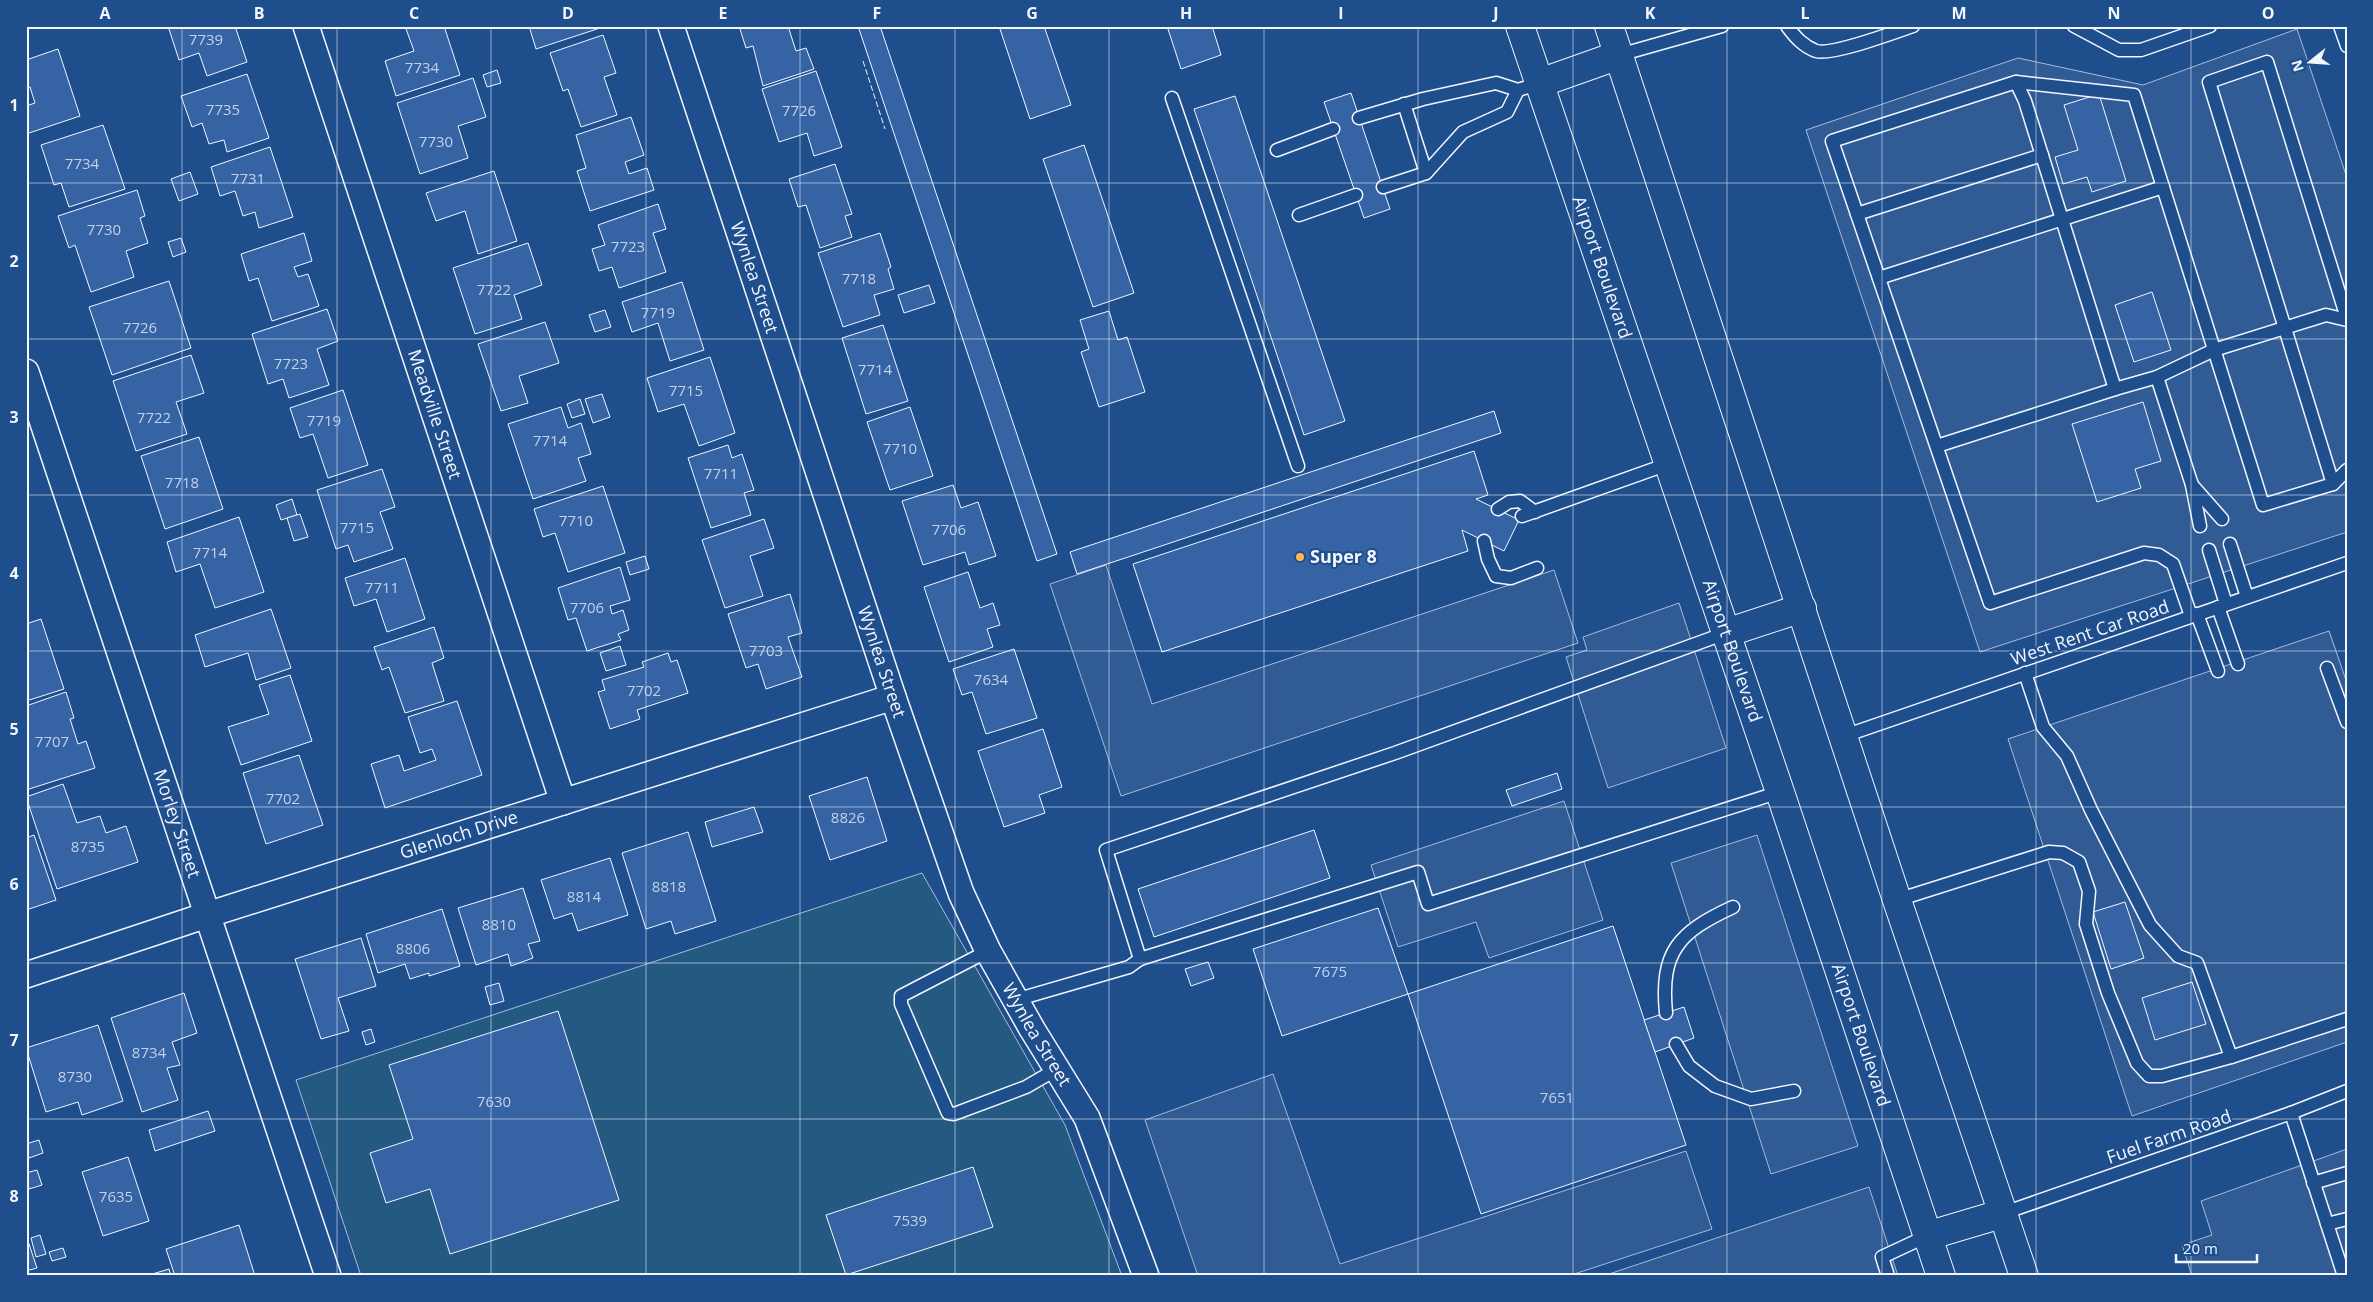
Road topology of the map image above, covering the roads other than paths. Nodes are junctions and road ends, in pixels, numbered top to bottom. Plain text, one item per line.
1 (306, 26) edge
2 (671, 26) edge
3 (1520, 26) edge
4 (1609, 26) edge
5 (1722, 26) edge
6 (1787, 26) edge
7 (1913, 26) edge
8 (2074, 26) edge
9 (2210, 26) edge
10 (2340, 26) edge
11 (2347, 46) edge
12 (1619, 55) junction
13 (2016, 82) junction
14 (1529, 86) junction
15 (1172, 98) dead end
16 (1404, 104) junction
17 (1359, 118) dead end
18 (1333, 128) dead end
19 (1276, 150) dead end
20 (2042, 155) junction
21 (1426, 173) junction
22 (1382, 187) dead end
23 (2162, 187) junction
24 (1356, 196) dead end
25 (1857, 214) junction
26 (1299, 215) dead end
27 (2062, 219) junction
28 (1879, 278) junction
29 (2344, 297) edge
30 (2326, 316) junction
31 (2347, 319) edge
32 (2285, 328) junction
33 (2214, 350) junction
34 (26, 372) edge
35 (2157, 377) junction
36 (2115, 389) junction
37 (1937, 446) junction
38 (1668, 464) junction
39 (1298, 466) dead end
40 (2347, 470) edge
41 (2333, 484) junction
42 (2192, 485) junction
43 (1498, 509) dead end
44 (1535, 512) junction
45 (1522, 516) dead end
46 (2222, 520) dead end
47 (2200, 526) dead end
48 (1484, 541) dead end
49 (2230, 544) dead end
50 (2209, 550) dead end
51 (2347, 563) edge
52 (1537, 568) dead end
53 (2247, 597) junction
54 (2222, 606) junction
55 (1802, 608) junction
56 (2194, 615) junction
57 (1726, 633) junction
58 (2238, 664) dead end
59 (2327, 668) dead end
60 (2218, 671) dead end
61 (2025, 673) junction
62 (893, 697) junction
63 (2347, 722) edge
64 (1844, 736) junction
65 (1780, 792) junction
66 (563, 802) junction
67 (1897, 900) junction
68 (1733, 907) dead end
69 (207, 915) junction
70 (988, 951) junction
71 (1140, 959) junction
72 (26, 976) edge
73 (1015, 1000) junction
74 (1666, 1013) dead end
75 (2347, 1019) edge
76 (1676, 1044) dead end
77 (2231, 1057) junction
78 (1058, 1069) junction
79 (1794, 1092) dead end
80 (2347, 1092) edge
81 (2291, 1113) junction
82 (2347, 1173) edge
83 (2313, 1183) junction
84 (2001, 1214) junction
85 (2347, 1218) edge
86 (2326, 1224) junction
87 (1928, 1236) junction
88 (328, 1276) edge
89 (1146, 1276) edge
90 (1888, 1276) edge
91 (1941, 1276) edge
92 (2024, 1276) edge
93 (2344, 1276) edge

1 - 66 street, Meadville Street
2 - 62 street, Wynlea Street
3 - 14 main road, Airport Boulevard
4 - 12 main road
5 - 12 lane
6 - 7 lane
8 - 9 lane
10 - 11 lane
12 - 14 main road
12 - 55 main road
13 - 20 lane
13 - 23 lane
13 - 25 lane
14 - 16 lane
14 - 21 lane
14 - 38 main road, Airport Boulevard
15 - 39 lane
16 - 17 lane
16 - 21 lane
18 - 19 lane
20 - 25 lane
20 - 27 lane
21 - 22 lane
23 - 27 lane
23 - 33 lane
24 - 26 lane
25 - 28 lane
27 - 28 lane
27 - 36 lane
28 - 37 lane
29 - 30 lane
29 - 31 lane
29 - 32 lane
30 - 31 lane
30 - 32 lane
32 - 33 lane
32 - 41 lane
33 - 35 lane
33 - 41 lane
34 - 69 street, Morley Street
35 - 36 lane
35 - 42 lane
36 - 37 lane
37 - 56 lane
38 - 44 lane
38 - 57 main road, Airport Boulevard
40 - 41 lane
42 - 46 lane
42 - 47 lane
43 - 44 lane
44 - 45 lane
48 - 52 lane
49 - 53 lane
50 - 54 lane
51 - 53 lane, West Rent Car Road
53 - 54 lane, West Rent Car Road
54 - 56 lane, West Rent Car Road
54 - 58 lane
55 - 57 main road
55 - 64 main road
56 - 60 lane
56 - 61 lane, West Rent Car Road
57 - 65 main road, Airport Boulevard
57 - 71 lane
59 - 63 lane
61 - 64 lane, West Rent Car Road
61 - 77 lane
62 - 66 street, Glenloch Drive
62 - 70 street, Wynlea Street
64 - 67 main road
65 - 71 lane
65 - 87 main road, Airport Boulevard
66 - 69 street, Glenloch Drive
67 - 77 lane
67 - 84 main road
68 - 74 lane
69 - 72 street, Glenloch Drive
69 - 88 street, Morley Street
70 - 73 street, Wynlea Street
70 - 78 lane
71 - 73 lane
73 - 78 street, Wynlea Street
75 - 77 lane
76 - 79 lane
78 - 89 street, Wynlea Street
80 - 81 lane, Fuel Farm Road
81 - 83 lane
81 - 84 lane, Fuel Farm Road
82 - 83 lane
83 - 86 lane
84 - 87 main road
84 - 92 main road
85 - 86 lane
86 - 93 lane
87 - 90 lane
87 - 91 main road, Airport Boulevard

